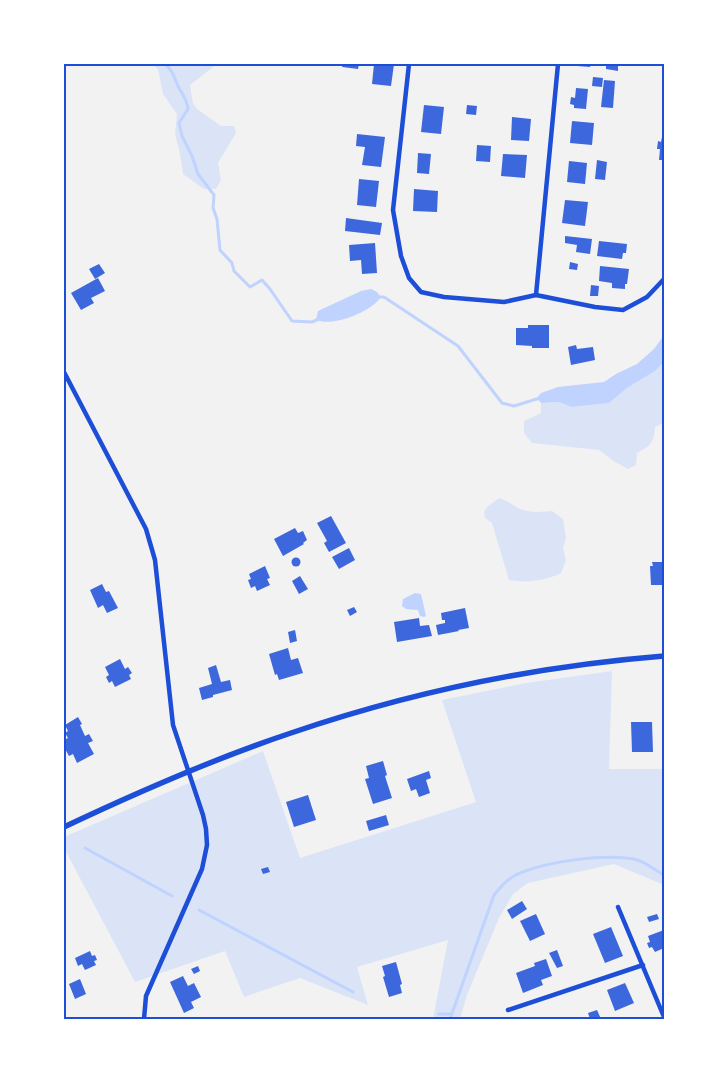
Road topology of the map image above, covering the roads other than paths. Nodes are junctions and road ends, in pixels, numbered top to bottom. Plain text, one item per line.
1 (409, 64) edge
2 (558, 64) edge
3 (664, 278) edge
4 (536, 295) junction
5 (64, 372) edge
6 (664, 656) edge
7 (188, 771) junction
8 (64, 827) edge
9 (618, 907) dead end
10 (643, 965) junction
11 (508, 1010) dead end
12 (664, 1017) edge
13 (144, 1019) edge

1 - 4 street
2 - 4 street
3 - 4 street
5 - 7 street
6 - 7 street
7 - 8 street
7 - 13 street
9 - 10 street
10 - 11 street
10 - 12 street

